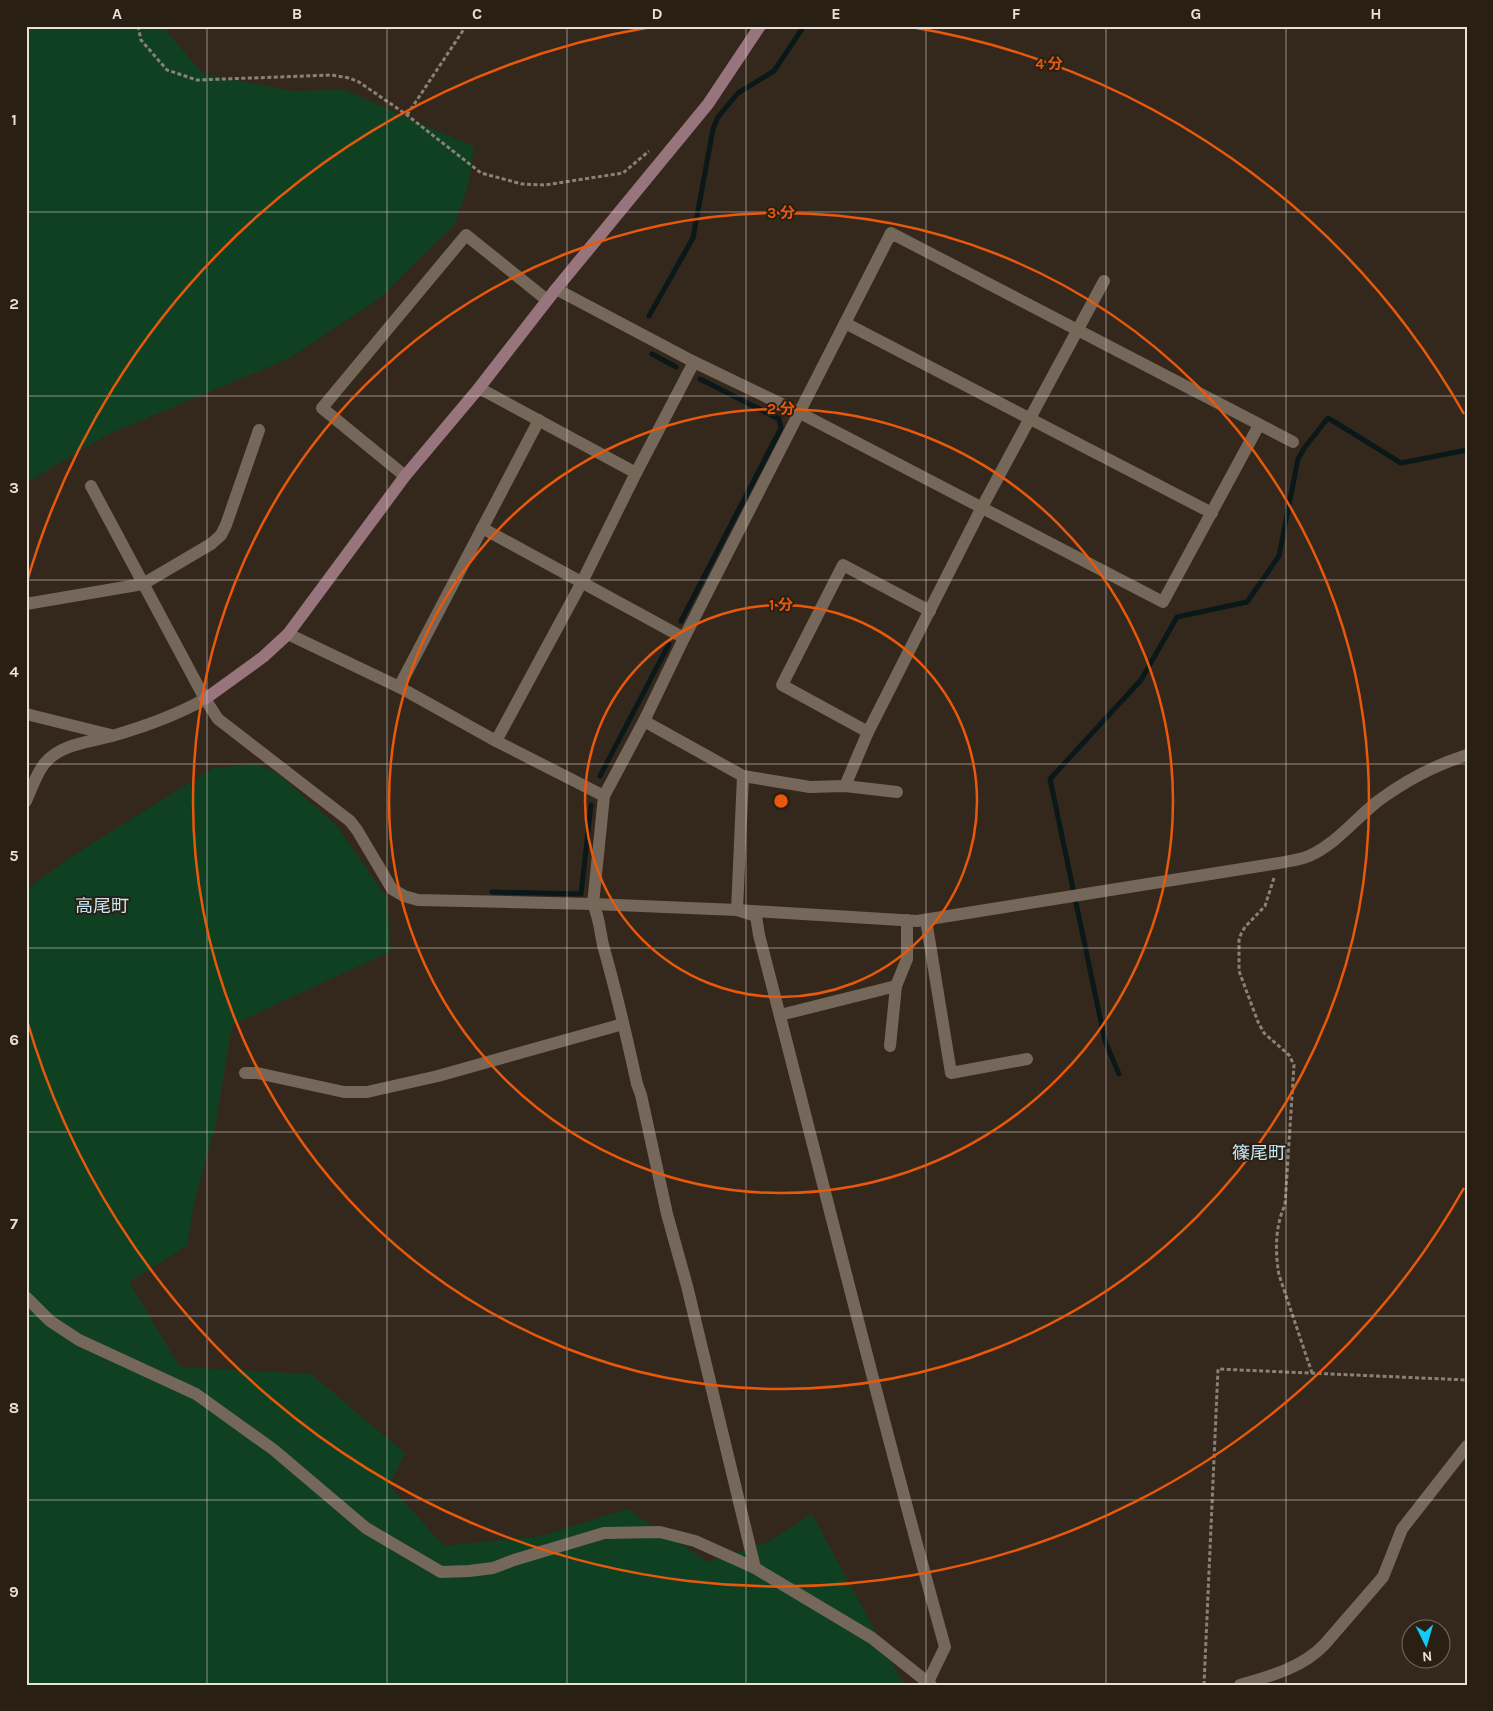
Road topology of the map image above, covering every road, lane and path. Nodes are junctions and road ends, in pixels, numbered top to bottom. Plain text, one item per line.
1 (138, 26) edge
2 (466, 26) edge
3 (760, 26) edge
4 (407, 115) junction
5 (654, 148) dead end
6 (1104, 281) dead end
7 (556, 289) junction
8 (547, 300) junction
9 (845, 323) junction
10 (1078, 330) junction
11 (694, 362) junction
12 (480, 388) junction
13 (800, 413) junction
14 (1030, 419) junction
15 (539, 420) junction
16 (1259, 425) junction
17 (259, 430) dead end
18 (1293, 442) dead end
19 (636, 473) junction
20 (405, 476) junction
21 (91, 486) dead end
22 (981, 509) junction
23 (1212, 513) junction
24 (482, 528) junction
25 (582, 582) junction
26 (143, 584) junction
27 (26, 604) edge
28 (930, 611) junction
29 (288, 634) junction
30 (684, 638) junction
31 (399, 687) junction
32 (205, 699) junction
33 (26, 714) edge
34 (644, 721) junction
35 (868, 732) junction
36 (113, 736) junction
37 (496, 741) junction
38 (1467, 755) edge
39 (744, 776) junction
40 (845, 786) junction
41 (897, 792) dead end
42 (604, 796) junction
43 (26, 801) edge
44 (1279, 863) junction
45 (593, 904) junction
46 (736, 910) junction
47 (907, 920) junction
48 (926, 920) junction
49 (896, 986) junction
50 (780, 1015) junction
51 (622, 1024) junction
52 (890, 1046) dead end
53 (1027, 1059) dead end
54 (245, 1073) dead end
55 (26, 1297) edge
56 (1312, 1373) junction
57 (1467, 1380) edge
58 (1467, 1446) edge
59 (1463, 1461) edge
60 (755, 1568) junction
61 (929, 1684) edge
62 (1204, 1685) edge
63 (1240, 1685) edge

1 - 4 path
2 - 4 path
3 - 7 street
4 - 5 path
6 - 10 street
7 - 8 street
7 - 11 street
8 - 12 street
8 - 20 street
9 - 10 street
9 - 13 street
9 - 14 street
10 - 14 street
10 - 16 street
11 - 13 street
11 - 19 street
12 - 15 street
12 - 20 street
13 - 22 street
13 - 30 street
14 - 22 street
14 - 23 street
15 - 19 street
15 - 24 street
16 - 18 street
16 - 23 street
17 - 26 street
19 - 25 street
20 - 29 street
21 - 26 street
22 - 23 street
22 - 28 street
24 - 25 street
24 - 31 street
25 - 30 street
25 - 37 street
26 - 27 street
26 - 32 street
28 - 35 street
28 - 35 street
29 - 31 street
29 - 32 street
30 - 34 street
31 - 37 street
32 - 36 street
32 - 45 street
33 - 36 street
34 - 39 street
34 - 42 street
35 - 40 street
36 - 43 street
37 - 42 street
38 - 44 street
39 - 40 street
39 - 46 street
40 - 41 street
42 - 45 street
44 - 48 street
44 - 56 path
45 - 46 street
45 - 51 street
46 - 47 street
46 - 50 street
47 - 48 street
47 - 49 street
48 - 53 street
49 - 50 street
49 - 52 street
50 - 61 street
51 - 54 street
51 - 60 street
55 - 60 street
56 - 57 path
56 - 62 path
58 - 59 street
59 - 63 street
60 - 61 street

